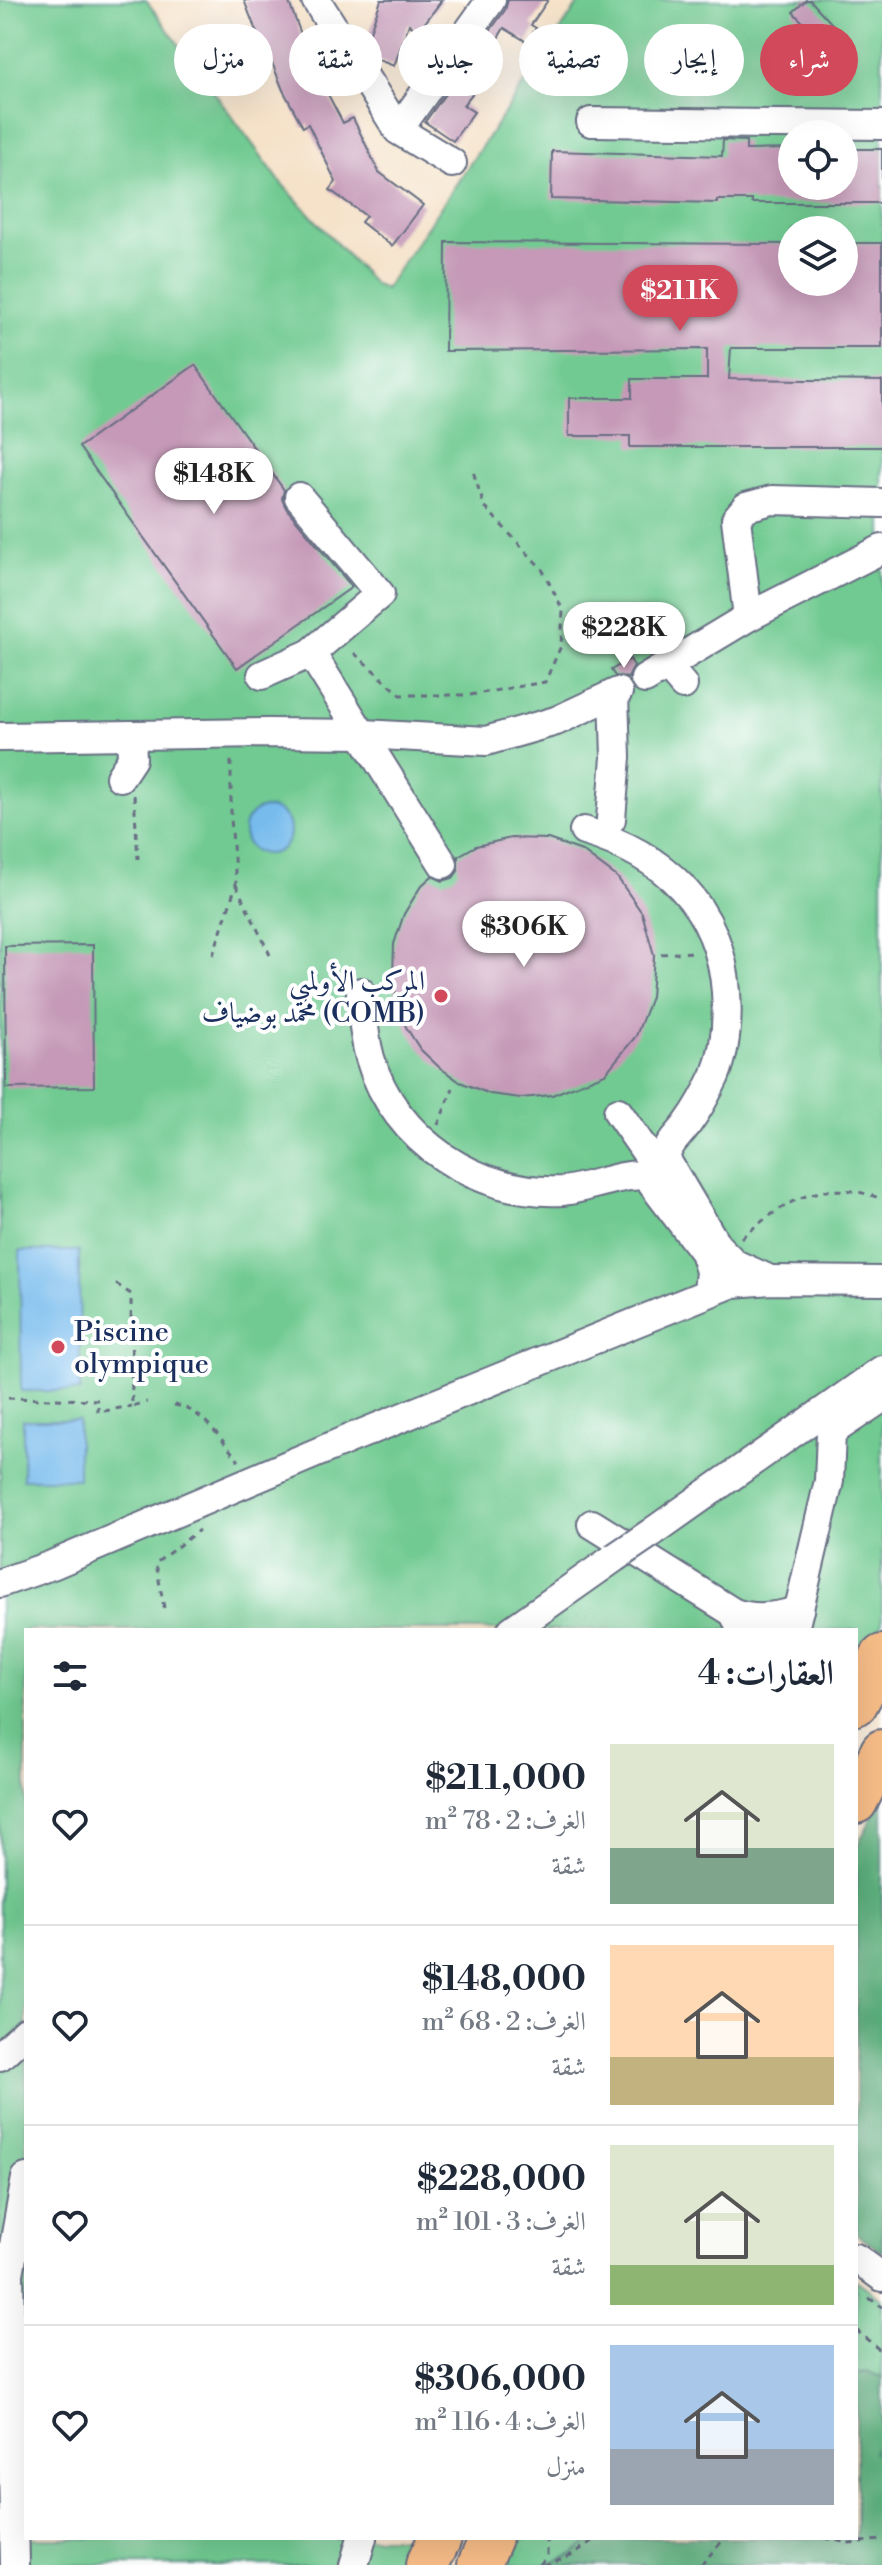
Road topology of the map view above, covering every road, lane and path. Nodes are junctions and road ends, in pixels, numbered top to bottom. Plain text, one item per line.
1 (316, 0) edge
2 (491, 0) edge
3 (591, 122) dead end
4 (882, 125) edge
5 (398, 130) junction
6 (452, 163) dead end
7 (472, 468) dead end
8 (299, 497) dead end
9 (882, 503) edge
10 (882, 549) edge
11 (748, 617) junction
12 (311, 653) junction
13 (354, 653) dead end
14 (262, 675) dead end
15 (665, 676) dead end
16 (231, 734) junction
17 (364, 734) junction
18 (0, 737) edge
19 (128, 757) junction
20 (611, 819) dead end
21 (584, 831) dead end
22 (138, 859) dead end
23 (443, 864) dead end
24 (236, 885) junction
25 (720, 951) junction
26 (661, 954) dead end
27 (213, 955) dead end
28 (270, 955) dead end
29 (361, 992) dead end
30 (453, 1088) dead end
31 (618, 1112) dead end
32 (429, 1147) junction
33 (882, 1199) edge
34 (684, 1210) junction
35 (710, 1235) junction
36 (771, 1280) junction
37 (882, 1281) edge
38 (116, 1284) dead end
39 (708, 1292) junction
40 (882, 1370) edge
41 (8, 1398) dead end
42 (882, 1398) edge
43 (147, 1402) dead end
44 (174, 1405) dead end
45 (132, 1406) junction
46 (829, 1420) junction
47 (256, 1480) junction
48 (592, 1524) dead end
49 (204, 1526) dead end
50 (0, 1583) edge
51 (164, 1608) dead end
52 (796, 1620) edge
53 (738, 1621) edge
54 (515, 1628) edge
55 (882, 1656) edge
56 (858, 1700) edge
57 (882, 1751) edge
58 (858, 1798) edge
59 (24, 2034) edge
60 (0, 2056) edge
61 (24, 2189) edge
62 (0, 2208) edge
63 (16, 2233) junction
64 (858, 2259) edge
65 (882, 2277) edge
66 (858, 2332) edge
67 (882, 2352) edge
68 (361, 2540) edge
69 (439, 2540) edge
70 (490, 2540) edge
71 (547, 2540) edge
72 (595, 2540) edge
73 (723, 2540) edge
74 (834, 2540) edge
75 (882, 2540) edge
76 (15, 2565) edge
77 (354, 2565) edge
78 (427, 2565) edge
79 (479, 2565) edge
80 (542, 2565) edge
81 (701, 2565) edge

1 - 5 street
2 - 5 street
3 - 4 street
5 - 6 street
7 - 13 path
8 - 12 street
9 - 11 street
10 - 11 street
11 - 15 street
12 - 14 street
12 - 17 street
16 - 17 street
16 - 19 street
16 - 24 path
17 - 20 street
17 - 23 street
18 - 19 street
19 - 22 path
21 - 25 street
24 - 27 path
24 - 28 path
25 - 26 path
25 - 34 street
29 - 32 street
30 - 32 path
31 - 34 street
32 - 34 street
33 - 35 path
34 - 35 street
34 - 39 street
35 - 36 street
36 - 37 street
36 - 39 street
38 - 45 path
39 - 47 street
40 - 46 street
41 - 45 path
42 - 46 street
43 - 45 path
44 - 47 path
46 - 52 street
46 - 54 street, bridge
47 - 50 street
48 - 53 street
49 - 51 path
52 - 53 street
55 - 56 highway
57 - 58 highway
59 - 60 street
61 - 63 street
62 - 63 street
63 - 76 street
64 - 65 street
66 - 67 path
68 - 77 street
69 - 78 highway
70 - 79 highway
71 - 80 path
72 - 80 path
73 - 81 path
74 - 75 path

